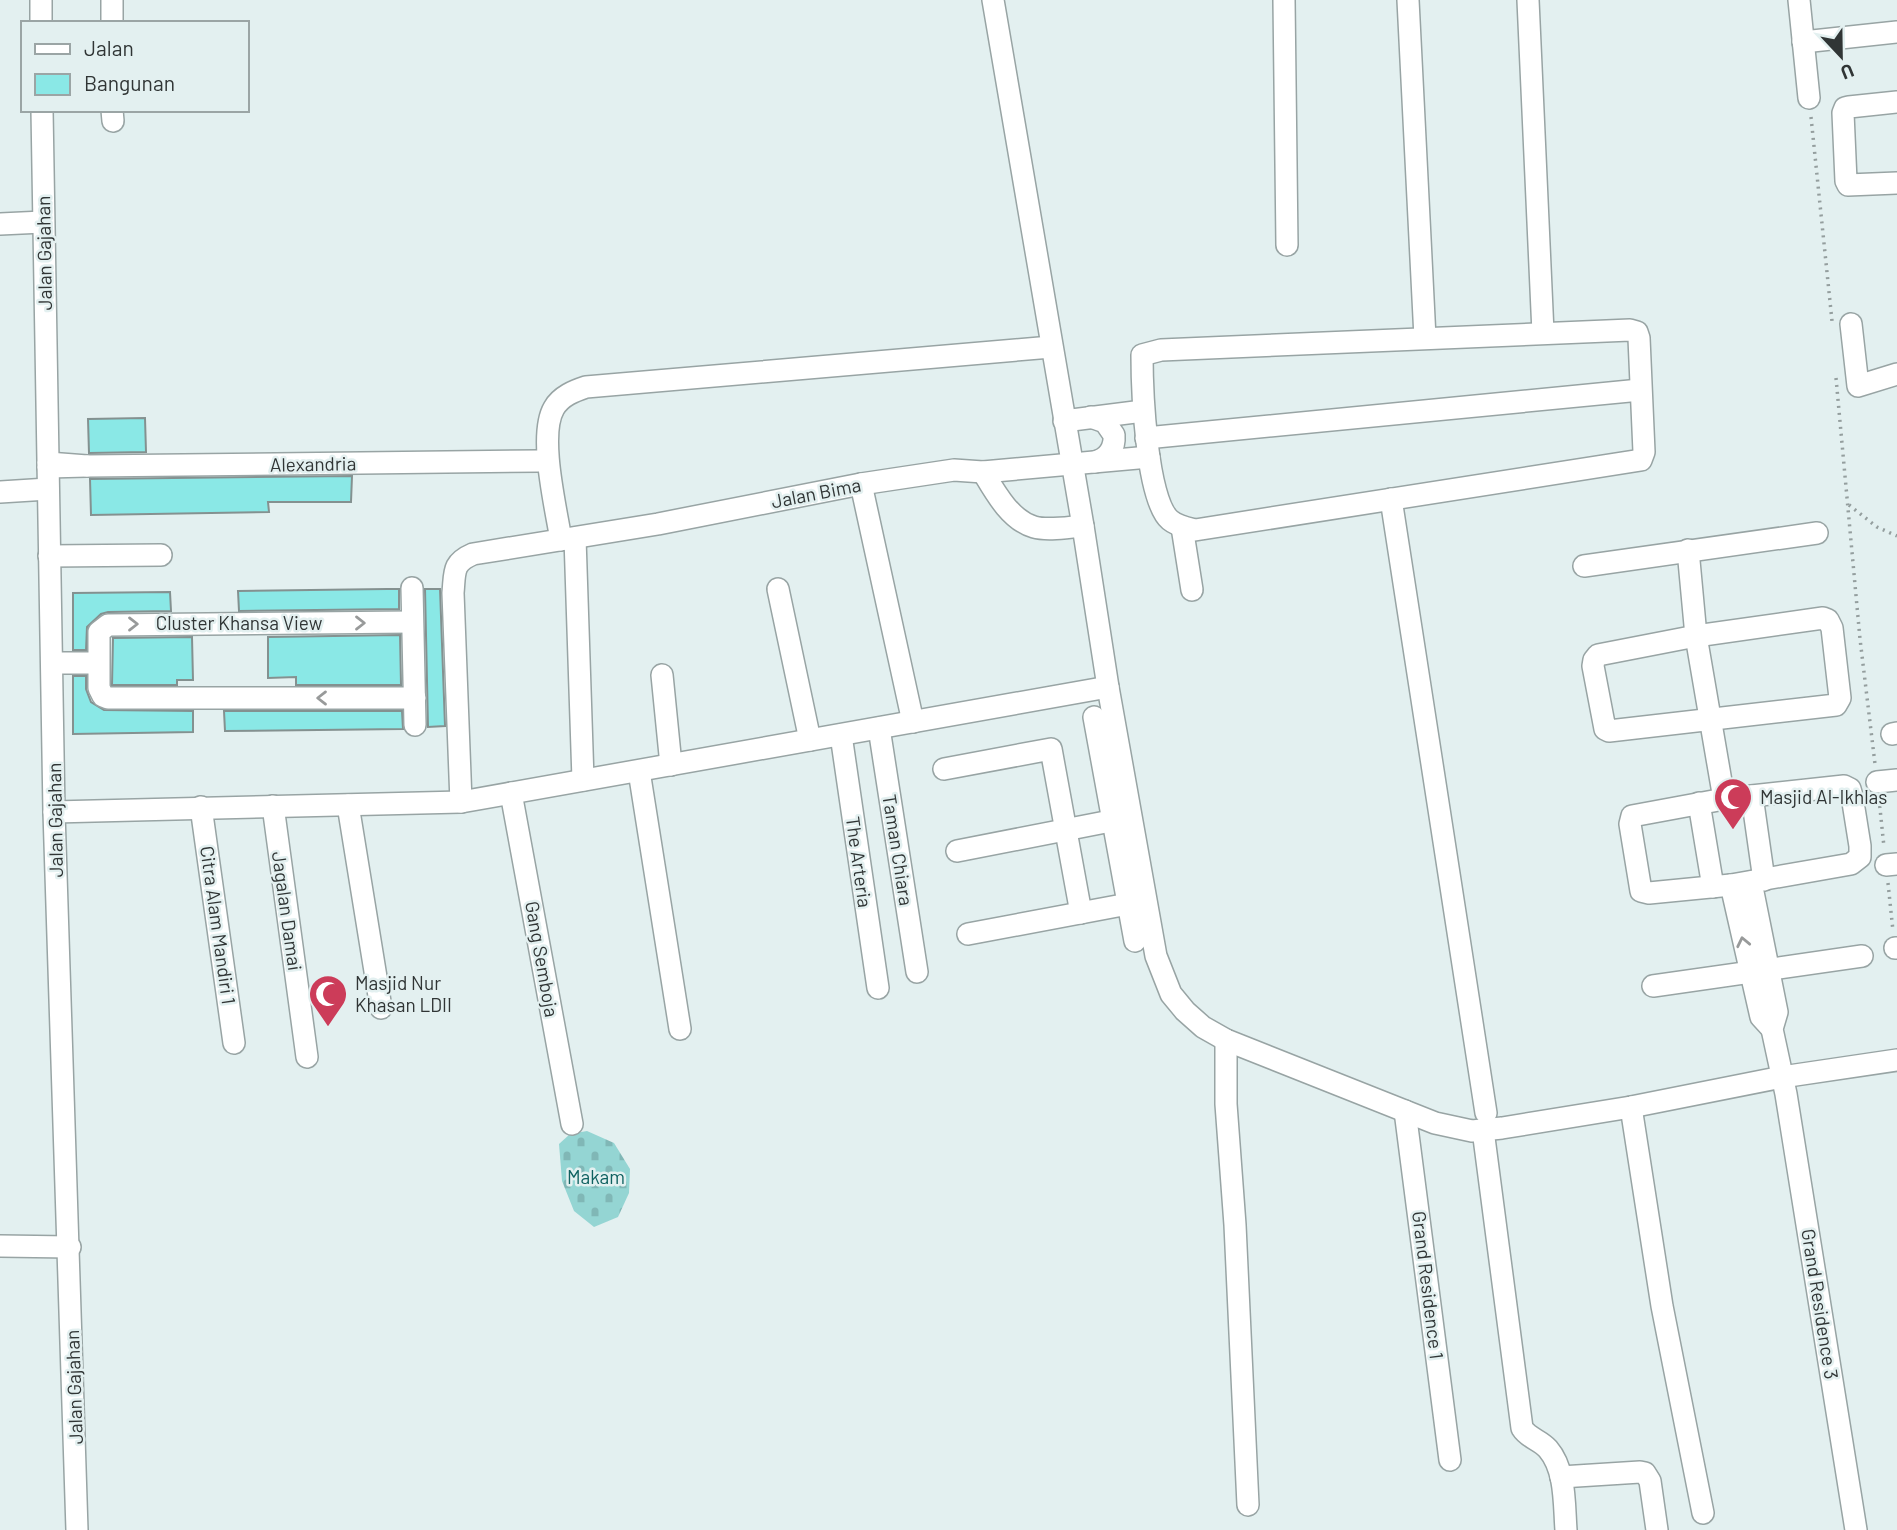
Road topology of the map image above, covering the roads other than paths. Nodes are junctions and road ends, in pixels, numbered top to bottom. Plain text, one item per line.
1 (41, 0) edge
2 (112, 0) edge
3 (993, 0) edge
4 (1284, 0) edge
5 (1408, 0) edge
6 (1528, 0) edge
7 (1799, 0) edge
8 (41, 21) edge
9 (112, 21) edge
10 (1897, 32) edge
11 (1803, 42) junction
12 (1809, 98) road end
13 (1897, 103) edge
14 (42, 112) edge
15 (1897, 183) edge
16 (43, 222) junction
17 (0, 224) edge
18 (1287, 245) dead end
19 (1842, 327) road end
20 (1543, 333) junction
21 (1425, 338) junction
22 (1051, 347) junction
23 (1897, 374) edge
24 (1640, 390) junction
25 (1143, 411) junction
26 (1091, 418) junction
27 (1064, 421) junction
28 (1148, 447) junction
29 (539, 461) dead end
30 (1083, 463) junction
31 (48, 465) junction
32 (983, 472) junction
33 (860, 484) junction
34 (48, 489) junction
35 (0, 492) edge
36 (1391, 499) junction
37 (1083, 526) junction
38 (1182, 527) junction
39 (1817, 533) dead end
40 (568, 539) junction
41 (1688, 550) junction
42 (161, 555) dead end
43 (49, 556) junction
44 (1584, 566) dead end
45 (412, 588) dead end
46 (778, 589) dead end
47 (1192, 590) dead end
48 (412, 622) junction
49 (1696, 636) junction
50 (52, 663) junction
51 (98, 663) junction
52 (662, 675) dead end
53 (1108, 687) junction
54 (415, 698) junction
55 (1094, 717) dead end
56 (1710, 721) junction
57 (913, 722) junction
58 (415, 725) dead end
59 (878, 728) junction
60 (841, 735) junction
61 (810, 740) junction
62 (671, 765) junction
63 (944, 769) dead end
64 (639, 771) junction
65 (583, 780) junction
66 (511, 793) junction
67 (1752, 796) junction
68 (1724, 799) junction
69 (461, 802) junction
70 (1699, 803) junction
71 (348, 805) junction
72 (274, 806) junction
73 (201, 807) junction
74 (54, 811) junction
75 (1122, 819) junction
76 (1065, 830) junction
77 (957, 851) dead end
78 (1740, 883) junction
79 (1128, 904) junction
80 (1080, 913) junction
81 (968, 934) dead end
82 (1135, 941) dead end
83 (1862, 956) dead end
84 (1758, 971) junction
85 (917, 972) dead end
86 (1653, 986) dead end
87 (878, 988) dead end
88 (381, 1008) dead end
89 (680, 1030) dead end
90 (1226, 1040) junction
91 (234, 1043) dead end
92 (307, 1057) dead end
93 (1897, 1060) edge
94 (1782, 1077) junction
95 (1631, 1107) junction
96 (1405, 1111) junction
97 (1484, 1121) junction
98 (572, 1124) dead end
99 (0, 1246) edge
100 (70, 1247) junction
101 (1450, 1460) dead end
102 (1561, 1477) junction
103 (1248, 1505) dead end
104 (1703, 1513) dead end
105 (77, 1530) edge
106 (1566, 1530) edge
107 (1657, 1530) edge
108 (1856, 1530) edge

1 - 8 street
2 - 9 street
3 - 22 street
4 - 18 street
5 - 21 street
6 - 20 street
7 - 11 street
10 - 11 street
11 - 12 street
13 - 15 street
14 - 16 street, Jalan Gajahan
16 - 17 street
16 - 31 street, Jalan Gajahan
19 - 23 street
20 - 21 street
20 - 24 street
21 - 25 street
22 - 27 street
22 - 40 street
24 - 28 street, Jalan Bima
24 - 36 street
25 - 26 street
25 - 28 street
26 - 27 street
26 - 30 street
27 - 30 street
28 - 30 street, Jalan Bima
28 - 38 street
29 - 31 street, Alexandria
30 - 32 street, Jalan Bima
30 - 37 street
31 - 34 street, Jalan Gajahan
32 - 33 street, Jalan Bima
32 - 37 street
33 - 40 street, Jalan Bima
33 - 57 street
34 - 35 street
34 - 43 street, Jalan Gajahan
36 - 38 street
36 - 97 street
37 - 53 street
38 - 47 street
39 - 41 street
40 - 65 street
40 - 69 street, Jalan Bima
41 - 44 street
41 - 49 street
42 - 43 street
43 - 50 street, Jalan Gajahan
45 - 48 street
46 - 61 street
51 -> 48 street, Cluster Khansa View
48 - 54 street
49 - 56 street
49 - 56 street
49 - 56 street
50 - 51 street
50 - 74 street, Jalan Gajahan
54 -> 51 street, Cluster Khansa View
52 - 62 street
53 - 57 street
53 - 75 street
54 - 58 street
55 - 75 street
56 - 68 street
57 - 59 street
59 - 60 street
59 - 85 street, Taman Chiara
60 - 61 street
60 - 87 street, The Arteria
61 - 62 street
62 - 64 street
63 - 76 street
64 - 65 street
64 - 89 street
65 - 66 street
66 - 69 street
66 - 98 street, Gang Semboja
67 - 68 street
67 - 78 street
67 - 78 street
68 - 70 street
69 - 71 street
70 - 78 street
70 - 78 street
71 - 72 street
71 - 88 street
72 - 73 street
72 - 92 street, Jagalan Damai
73 - 74 street
73 - 91 street, Citra Alam Mandiri 1
74 - 100 street, Jalan Gajahan
75 - 76 street
75 - 79 street
75 - 90 street
76 - 77 street
76 - 80 street
78 - 84 street, Grand Residence 3
79 - 80 street
79 - 82 street
80 - 81 street
83 - 84 street
84 - 86 street
84 - 94 street, Grand Residence 3
90 - 96 street
90 - 103 street
93 - 94 street
94 - 95 street
94 - 108 street, Grand Residence 3
95 - 97 street
95 - 104 street
96 - 97 street
96 - 101 street, Grand Residence 1
97 - 102 street
99 - 100 street
100 - 105 street, Jalan Gajahan
102 - 106 street
102 - 107 street

